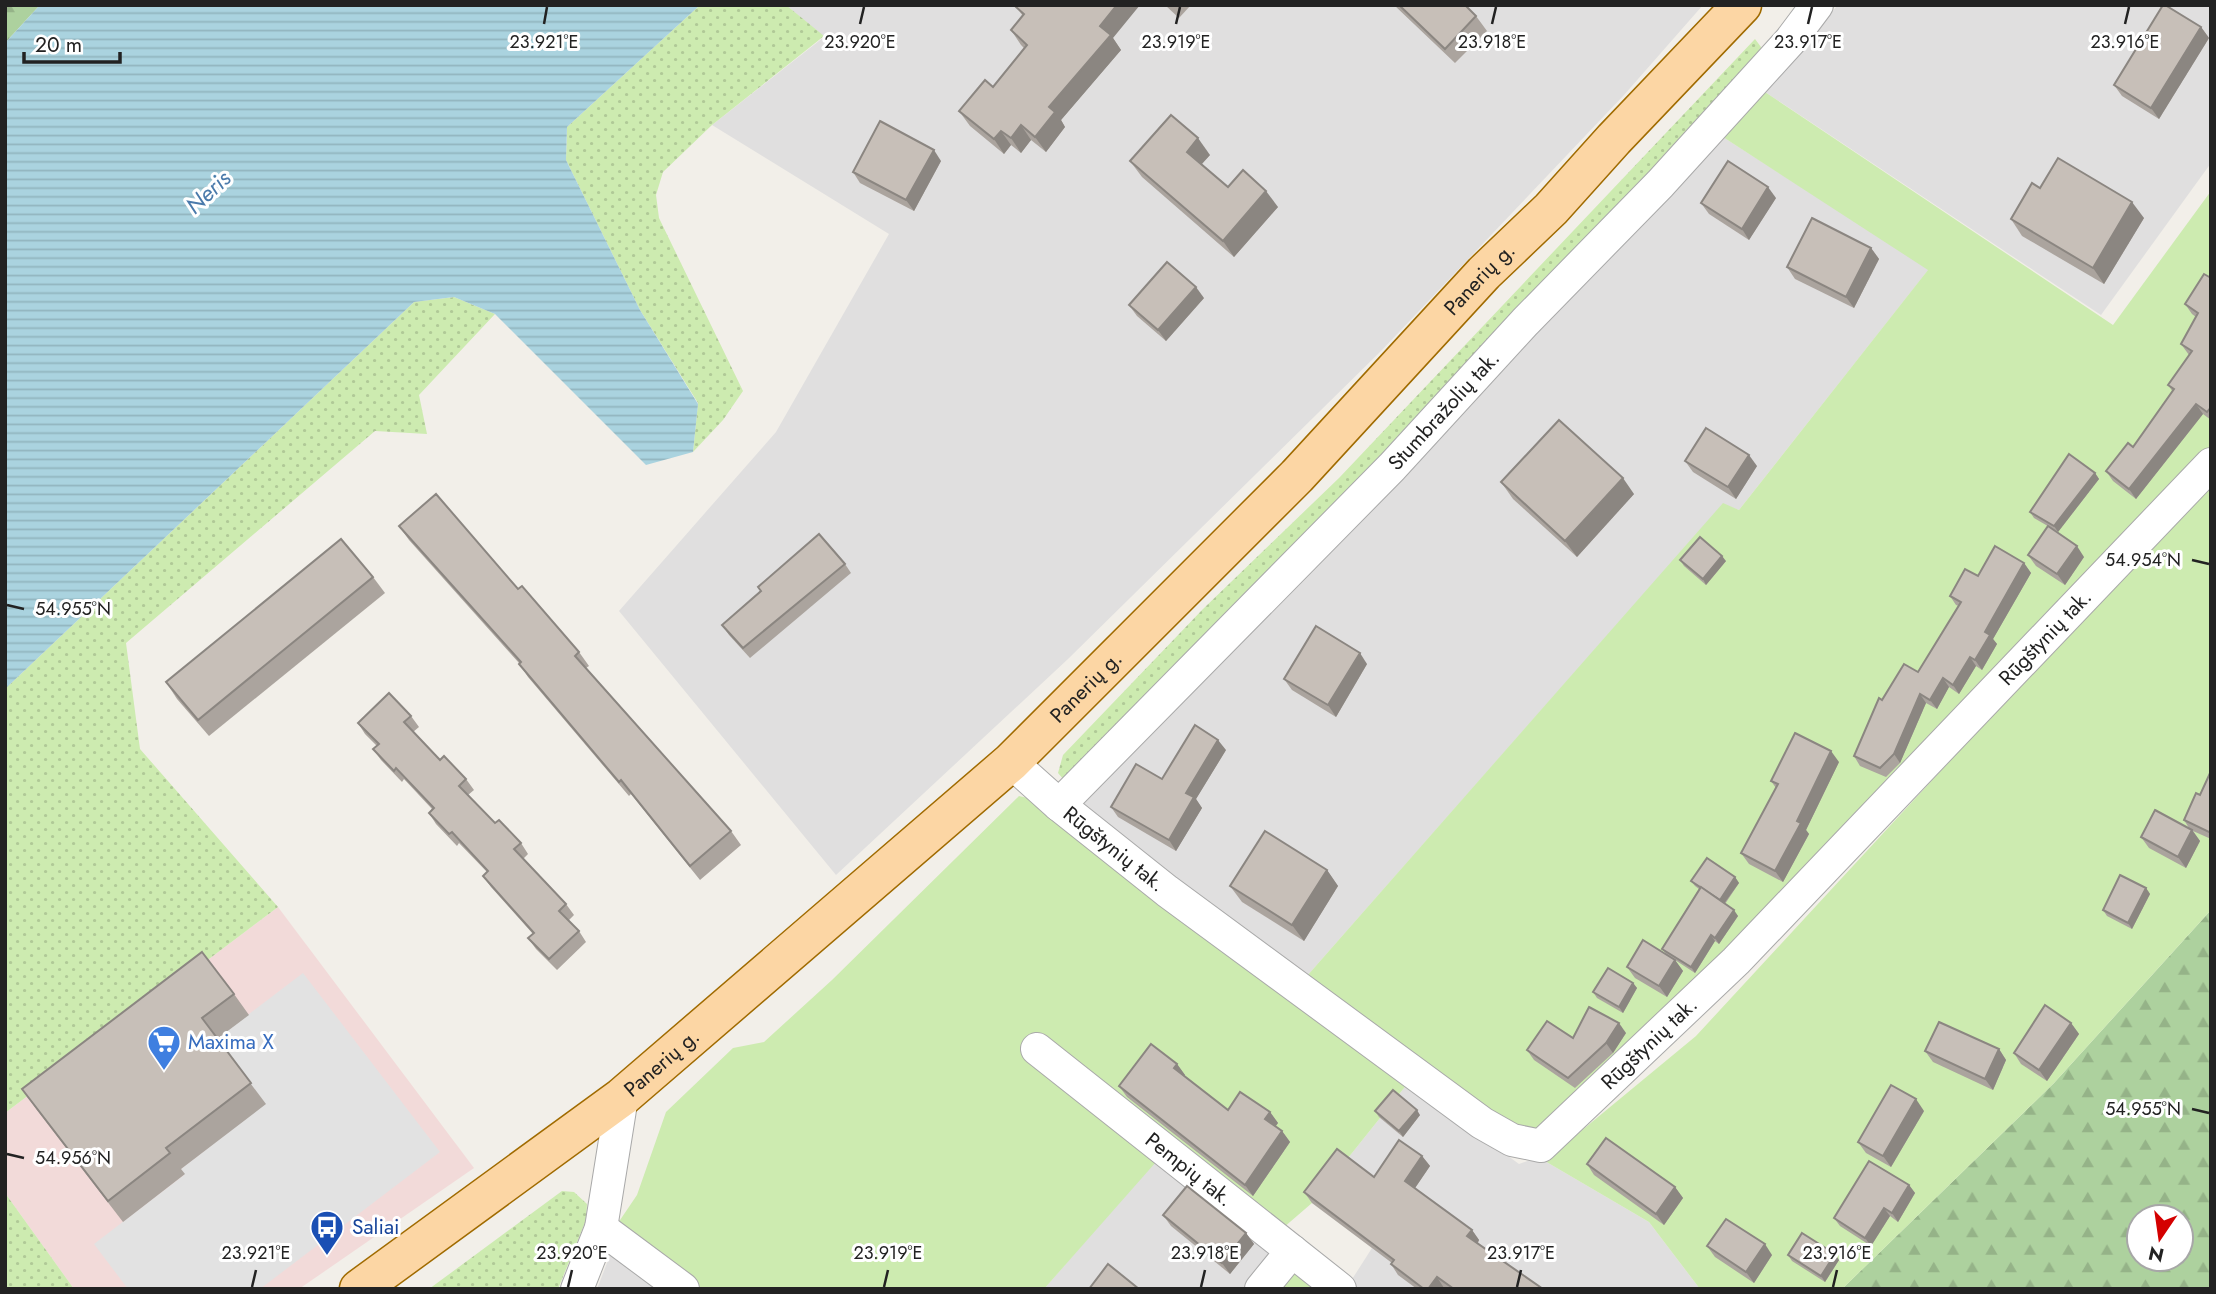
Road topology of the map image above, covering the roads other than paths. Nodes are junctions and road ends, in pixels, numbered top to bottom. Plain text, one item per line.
1 (1742, 5) edge
2 (1817, 5) edge
3 (2211, 464) edge
4 (1011, 762) junction
5 (1059, 805) junction
6 (1037, 1049) dead end
7 (622, 1097) junction
8 (601, 1228) junction
9 (1292, 1251) junction
10 (359, 1289) edge
11 (577, 1289) edge
12 (683, 1289) edge
13 (1261, 1289) edge
14 (1340, 1289) edge

1 - 4 main road, Panerių g.
2 - 5 street, Stumbražolių tak.
3 - 5 street, Rūgštynių tak.
4 - 5 street, Rūgštynių tak.
4 - 7 main road, Panerių g.
6 - 9 street, Pempių tak.
7 - 8 street
7 - 10 main road, Panerių g.
8 - 11 street
8 - 12 street
9 - 13 street
9 - 14 street, Pempių tak.

